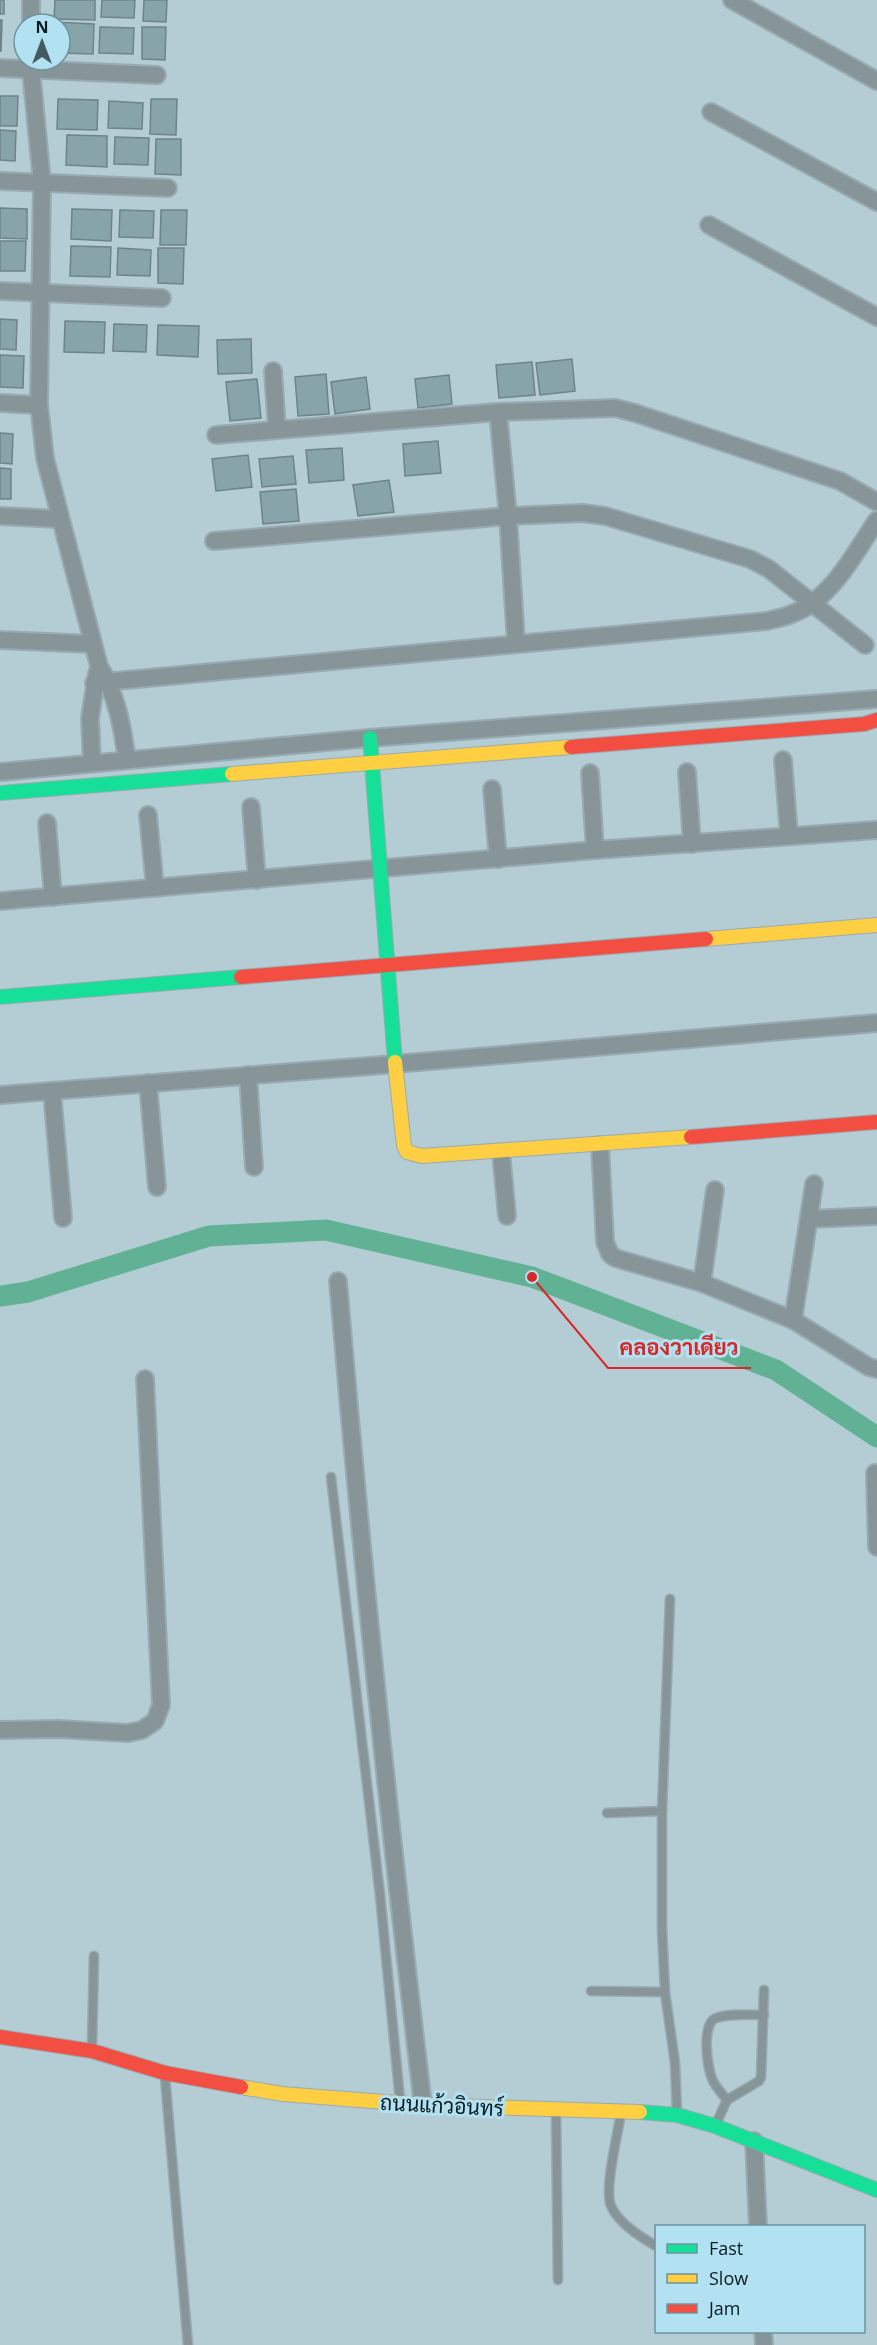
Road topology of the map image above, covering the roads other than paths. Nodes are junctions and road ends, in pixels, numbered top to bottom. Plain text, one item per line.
1 (732, 0) edge
2 (72, 68) edge
3 (31, 72) edge
4 (157, 75) dead end
5 (877, 81) edge
6 (711, 112) dead end
7 (0, 181) edge
8 (42, 182) junction
9 (168, 188) dead end
10 (877, 202) edge
11 (709, 225) dead end
12 (0, 291) edge
13 (42, 293) junction
14 (162, 298) dead end
15 (877, 318) edge
16 (273, 371) dead end
17 (0, 403) edge
18 (39, 405) junction
19 (498, 412) junction
20 (277, 430) junction
21 (216, 435) dead end
22 (877, 502) edge
23 (0, 516) edge
24 (508, 516) junction
25 (59, 519) junction
26 (877, 520) edge
27 (214, 541) dead end
28 (813, 603) junction
29 (0, 640) edge
30 (516, 643) junction
31 (93, 644) junction
32 (865, 645) dead end
33 (101, 682) junction
34 (877, 699) edge
35 (877, 720) edge
36 (370, 738) junction
37 (127, 760) junction
38 (783, 760) dead end
39 (371, 762) junction
40 (100, 763) junction
41 (0, 772) edge
42 (590, 772) dead end
43 (687, 772) dead end
44 (110, 783) junction
45 (492, 789) dead end
46 (0, 793) edge
47 (251, 807) dead end
48 (148, 815) dead end
49 (47, 823) dead end
50 (877, 830) edge
51 (789, 836) junction
52 (692, 844) junction
53 (595, 850) junction
54 (498, 859) junction
55 (379, 869) junction
56 (257, 880) junction
57 (155, 888) junction
58 (53, 897) junction
59 (0, 901) edge
60 (877, 926) edge
61 (387, 964) junction
62 (0, 997) edge
63 (877, 1023) edge
64 (395, 1064) junction
65 (248, 1075) junction
66 (148, 1083) junction
67 (52, 1090) junction
68 (0, 1095) edge
69 (877, 1122) edge
70 (600, 1145) junction
71 (501, 1152) junction
72 (254, 1167) dead end
73 (814, 1184) dead end
74 (157, 1187) dead end
75 (715, 1190) dead end
76 (507, 1216) dead end
77 (877, 1216) edge
78 (63, 1218) dead end
79 (810, 1219) junction
80 (338, 1281) dead end
81 (702, 1282) junction
82 (793, 1320) junction
83 (877, 1369) edge
84 (145, 1379) dead end
85 (875, 1473) dead end
86 (332, 1478) dead end
87 (877, 1547) edge
88 (670, 1599) dead end
89 (0, 1730) edge
90 (662, 1811) junction
91 (607, 1813) dead end
92 (94, 1956) dead end
93 (764, 1990) dead end
94 (591, 1991) dead end
95 (666, 1992) junction
96 (764, 2015) junction
97 (0, 2037) edge
98 (92, 2051) junction
99 (165, 2073) junction
100 (727, 2100) junction
101 (400, 2103) junction
102 (423, 2105) junction
103 (556, 2110) junction
104 (621, 2110) junction
105 (677, 2115) junction
106 (715, 2126) junction
107 (754, 2141) junction
108 (877, 2190) edge
109 (758, 2225) edge
110 (655, 2245) edge
111 (558, 2280) dead end
112 (188, 2345) edge

1 - 5 street
2 - 4 street
3 - 8 street
6 - 10 street
7 - 8 street
8 - 9 street
8 - 13 street
11 - 15 street
12 - 13 street
13 - 14 street
13 - 18 street
16 - 20 street
17 - 18 street
18 - 25 street
19 - 20 street
19 - 22 street
19 - 24 street
20 - 21 street
23 - 25 street
24 - 27 street
24 - 28 street
24 - 30 street
25 - 31 street
26 - 28 street
28 - 30 street
28 - 32 street
29 - 31 street
30 - 33 street
31 - 33 street
33 - 37 street
33 - 40 street
34 - 36 street
35 - 39 street
36 - 37 street
36 - 39 street
37 - 40 street
38 - 51 street
39 - 44 street
39 - 55 street
40 - 41 street
40 - 44 street
42 - 53 street
43 - 52 street
44 - 46 street
45 - 54 street
47 - 56 street
48 - 57 street
49 - 58 street
50 - 51 street
51 - 52 street
52 - 53 street
53 - 54 street
54 - 55 street
55 - 56 street
55 - 61 street
56 - 57 street
57 - 58 street
58 - 59 street
60 - 61 street
61 - 62 street
61 - 64 street
63 - 64 street
64 - 65 street
64 - 71 street
65 - 66 street
65 - 72 street
66 - 67 street
66 - 74 street
67 - 68 street
67 - 78 street
69 - 70 street
70 - 71 street
70 - 81 street
71 - 76 street
73 - 79 street
75 - 81 street
77 - 79 street
79 - 82 street
80 - 102 street
81 - 82 street
82 - 83 street
84 - 89 street
85 - 87 street
86 - 101 lane
88 - 90 lane
90 - 91 lane
90 - 95 lane
92 - 98 lane
93 - 96 lane
94 - 95 lane
95 - 105 lane
96 - 100 lane
96 - 100 lane
97 - 98 street, ถนนแก้วอินทร์
98 - 99 street, ถนนแก้วอินทร์
99 - 101 street, ถนนแก้วอินทร์
99 - 112 lane
100 - 106 lane
101 - 102 street, ถนนแก้วอินทร์
102 - 103 street, ถนนแก้วอินทร์
103 - 104 street, ถนนแก้วอินทร์
103 - 111 lane
104 - 105 street, ถนนแก้วอินทร์
104 - 110 lane
105 - 106 street, ถนนแก้วอินทร์
106 - 107 street, ถนนแก้วอินทร์
107 - 108 street, ถนนแก้วอินทร์
107 - 109 street

